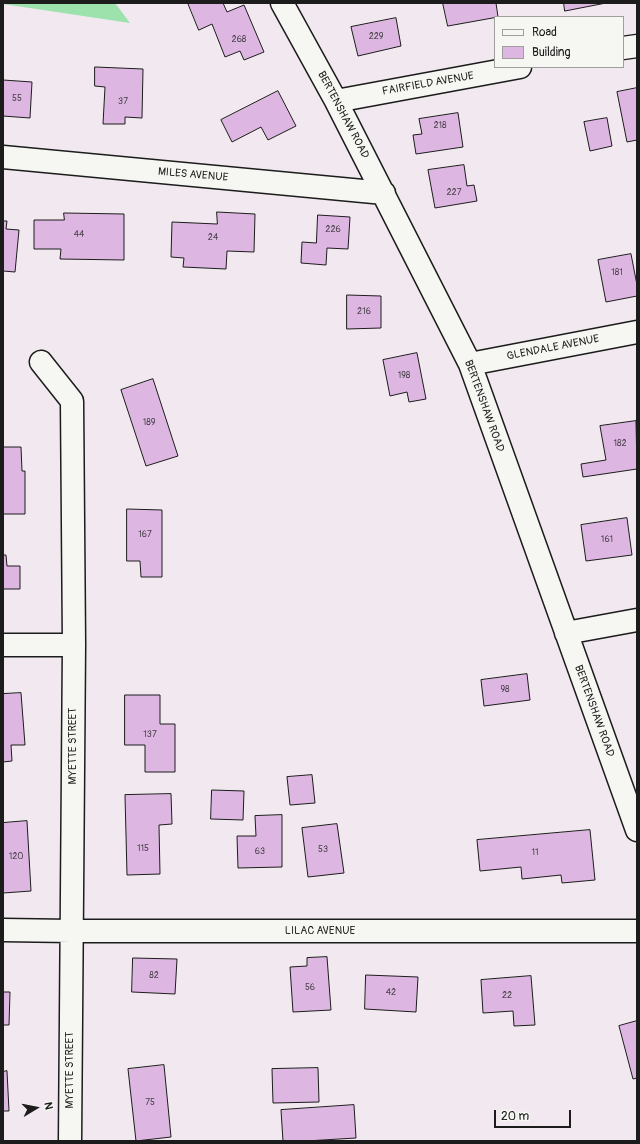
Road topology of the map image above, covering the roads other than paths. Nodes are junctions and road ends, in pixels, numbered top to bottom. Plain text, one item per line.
1 (282, 3) edge
2 (637, 46) edge
3 (624, 48) edge
4 (515, 68) edge
5 (336, 101) junction
6 (3, 157) edge
7 (384, 193) junction
8 (637, 332) edge
9 (41, 362) dead end
10 (470, 364) junction
11 (637, 620) edge
12 (566, 633) junction
13 (74, 645) junction
14 (3, 646) edge
15 (637, 830) edge
16 (3, 930) edge
17 (72, 931) junction
18 (637, 931) edge
19 (70, 1141) edge

1 - 5 street, BERTENSHAW ROAD
2 - 3 street
4 - 5 street, FAIRFIELD AVENUE
5 - 7 street, BERTENSHAW ROAD
6 - 7 street, MILES AVENUE
7 - 10 street, BERTENSHAW ROAD
8 - 10 street, GLENDALE AVENUE
9 - 13 street, MYETTE STREET
10 - 12 street, BERTENSHAW ROAD
11 - 12 street
12 - 15 street, BERTENSHAW ROAD
13 - 14 street
13 - 17 street, MYETTE STREET
16 - 17 street, LILAC AVENUE
17 - 18 street, LILAC AVENUE
17 - 19 street, MYETTE STREET

